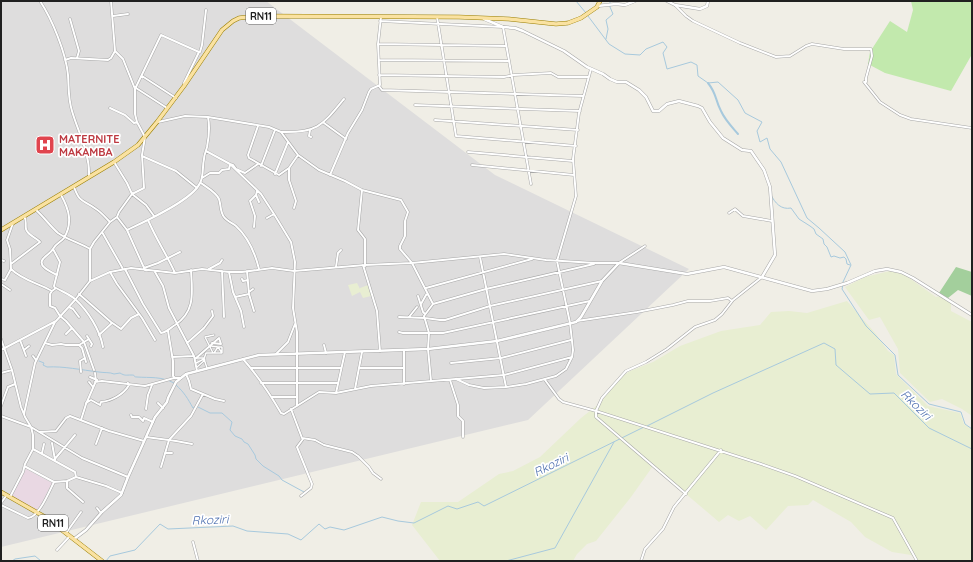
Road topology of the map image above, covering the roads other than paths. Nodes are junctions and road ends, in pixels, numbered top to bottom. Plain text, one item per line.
1 (40, 1) edge
2 (111, 1) edge
3 (600, 1) edge
4 (635, 1) edge
5 (667, 1) edge
6 (708, 1) edge
7 (675, 5) junction
8 (597, 6) junction
9 (206, 10) dead end
10 (128, 14) dead end
11 (113, 16) junction
12 (381, 17) junction
13 (437, 17) junction
14 (483, 18) junction
15 (70, 19) dead end
16 (380, 21) junction
17 (438, 24) junction
18 (503, 27) junction
19 (378, 44) junction
20 (441, 44) junction
21 (506, 46) junction
22 (115, 51) junction
23 (199, 54) junction
24 (77, 58) junction
25 (65, 60) junction
26 (378, 60) junction
27 (444, 60) junction
28 (509, 61) junction
29 (591, 69) junction
30 (379, 75) junction
31 (142, 76) junction
32 (446, 76) junction
33 (511, 76) junction
34 (588, 77) junction
35 (184, 86) junction
36 (379, 86) junction
37 (135, 89) junction
38 (448, 91) junction
39 (515, 94) junction
40 (583, 96) junction
41 (176, 98) junction
42 (344, 99) dead end
43 (415, 105) dead end
44 (451, 107) junction
45 (110, 108) dead end
46 (168, 108) junction
47 (517, 109) junction
48 (580, 111) junction
49 (208, 117) junction
50 (435, 120) dead end
51 (453, 121) junction
52 (137, 122) junction
53 (157, 122) junction
54 (324, 123) junction
55 (258, 125) junction
56 (520, 125) junction
57 (972, 128) edge
58 (275, 130) junction
59 (310, 130) junction
60 (578, 130) junction
61 (281, 132) junction
62 (145, 137) junction
63 (311, 137) dead end
64 (346, 139) junction
65 (288, 141) junction
66 (523, 142) junction
67 (576, 146) junction
68 (206, 151) junction
69 (468, 152) dead end
70 (298, 155) junction
71 (142, 156) junction
72 (526, 156) junction
73 (573, 161) junction
74 (114, 162) junction
75 (230, 164) junction
76 (259, 165) junction
77 (472, 165) dead end
78 (289, 168) junction
79 (528, 171) junction
80 (275, 174) junction
81 (330, 174) junction
82 (574, 175) junction
83 (89, 177) junction
84 (202, 178) junction
85 (200, 183) junction
86 (530, 184) dead end
87 (353, 185) junction
88 (73, 186) junction
89 (197, 188) junction
90 (350, 189) dead end
91 (362, 190) junction
92 (258, 191) junction
93 (61, 194) junction
94 (132, 194) junction
95 (256, 195) junction
96 (258, 202) dead end
97 (294, 208) dead end
98 (35, 209) junction
99 (729, 213) dead end
100 (274, 214) junction
101 (24, 216) junction
102 (155, 216) junction
103 (117, 217) junction
104 (267, 218) dead end
105 (148, 220) junction
106 (772, 221) junction
107 (110, 222) junction
108 (13, 223) junction
109 (254, 227) dead end
110 (1, 230) edge
111 (126, 230) junction
112 (102, 232) junction
113 (64, 237) junction
114 (645, 246) dead end
115 (54, 249) junction
116 (90, 249) junction
117 (341, 250) dead end
118 (180, 252) dead end
119 (252, 256) dead end
120 (256, 256) junction
121 (480, 257) junction
122 (168, 258) junction
123 (533, 259) junction
124 (222, 260) dead end
125 (557, 260) junction
126 (412, 263) junction
127 (595, 263) junction
128 (619, 263) junction
129 (11, 264) junction
130 (364, 265) junction
131 (336, 267) junction
132 (144, 268) junction
133 (11, 269) junction
134 (124, 269) junction
135 (209, 269) junction
136 (259, 269) junction
137 (192, 270) junction
138 (146, 271) junction
139 (222, 271) junction
140 (247, 271) junction
141 (294, 271) junction
142 (110, 272) junction
143 (155, 272) junction
144 (229, 272) junction
145 (482, 272) junction
146 (175, 273) junction
147 (560, 273) junction
148 (57, 275) junction
149 (762, 277) junction
150 (1, 279) edge
151 (242, 279) dead end
152 (248, 280) junction
153 (90, 281) junction
154 (602, 281) junction
155 (1, 284) edge
156 (55, 288) junction
157 (426, 288) junction
158 (254, 289) dead end
159 (486, 289) junction
160 (563, 289) junction
161 (10, 290) dead end
162 (52, 290) junction
163 (249, 293) junction
164 (79, 294) junction
165 (428, 294) junction
166 (418, 296) dead end
167 (235, 297) junction
168 (247, 298) dead end
169 (250, 298) junction
170 (75, 300) junction
171 (590, 301) junction
172 (732, 301) junction
173 (433, 304) junction
174 (421, 305) junction
175 (490, 306) junction
176 (566, 306) junction
177 (69, 307) junction
178 (417, 307) dead end
179 (254, 311) dead end
180 (212, 312) dead end
181 (138, 314) junction
182 (425, 314) junction
183 (972, 315) edge
184 (60, 316) junction
185 (79, 317) dead end
186 (224, 317) dead end
187 (399, 317) dead end
188 (409, 317) junction
189 (425, 318) junction
190 (56, 321) junction
191 (577, 321) junction
192 (110, 322) junction
193 (178, 323) junction
194 (493, 323) junction
195 (570, 323) junction
196 (295, 324) junction
197 (76, 326) dead end
198 (244, 326) dead end
199 (72, 328) junction
200 (168, 331) junction
201 (399, 332) dead end
202 (430, 333) junction
203 (66, 334) dead end
204 (99, 335) junction
205 (214, 335) dead end
206 (87, 336) dead end
207 (1, 339) edge
208 (89, 339) junction
209 (20, 340) junction
210 (155, 340) dead end
211 (572, 340) junction
212 (497, 341) junction
213 (84, 342) junction
214 (45, 343) junction
215 (187, 343) junction
216 (210, 343) junction
217 (78, 345) junction
218 (324, 345) dead end
219 (29, 346) dead end
220 (91, 346) dead end
221 (103, 347) dead end
222 (218, 347) junction
223 (4, 349) junction
224 (1, 350) edge
225 (24, 350) junction
226 (428, 350) junction
227 (404, 351) junction
228 (345, 352) junction
229 (362, 352) junction
230 (380, 352) junction
231 (201, 353) junction
232 (214, 353) junction
233 (217, 353) junction
234 (222, 353) junction
235 (326, 353) junction
236 (276, 354) junction
237 (296, 354) junction
238 (26, 356) dead end
239 (33, 356) dead end
240 (172, 357) junction
241 (195, 357) junction
242 (572, 357) junction
243 (85, 358) junction
244 (205, 358) junction
245 (242, 358) junction
246 (501, 358) junction
247 (36, 360) junction
248 (86, 362) dead end
249 (196, 363) junction
250 (451, 363) dead end
251 (197, 367) junction
252 (207, 368) junction
253 (251, 368) junction
254 (296, 368) junction
255 (341, 368) junction
256 (359, 368) junction
257 (404, 368) junction
258 (12, 370) junction
259 (198, 371) junction
260 (81, 372) dead end
261 (1, 373) edge
262 (186, 374) junction
263 (504, 374) junction
264 (90, 377) dead end
265 (171, 378) junction
266 (174, 378) junction
267 (180, 378) junction
268 (450, 380) junction
269 (456, 380) junction
270 (545, 380) junction
271 (97, 381) junction
272 (177, 381) junction
273 (431, 381) junction
274 (89, 382) dead end
275 (296, 382) junction
276 (261, 383) junction
277 (337, 383) junction
278 (15, 384) junction
279 (128, 384) junction
280 (404, 384) junction
281 (134, 385) junction
282 (153, 385) junction
283 (93, 387) junction
284 (506, 387) junction
285 (354, 389) junction
286 (125, 390) junction
287 (336, 393) junction
288 (203, 394) junction
289 (296, 397) junction
290 (88, 398) junction
291 (272, 398) junction
292 (92, 400) junction
293 (224, 401) dead end
294 (86, 403) junction
295 (158, 403) dead end
296 (1, 406) edge
297 (297, 406) junction
298 (163, 408) junction
299 (146, 409) dead end
300 (291, 409) junction
301 (596, 411) junction
302 (24, 415) junction
303 (131, 415) dead end
304 (1, 416) edge
305 (81, 420) junction
306 (153, 422) junction
307 (31, 427) junction
308 (102, 428) junction
309 (39, 432) junction
310 (75, 435) dead end
311 (146, 437) junction
312 (463, 438) dead end
313 (303, 439) junction
314 (169, 440) junction
315 (144, 441) junction
316 (52, 443) dead end
317 (44, 444) dead end
318 (96, 444) dead end
319 (192, 444) dead end
320 (65, 448) junction
321 (33, 449) junction
322 (721, 450) junction
323 (42, 453) junction
324 (165, 453) junction
325 (172, 453) dead end
326 (54, 460) junction
327 (26, 467) junction
328 (161, 467) dead end
329 (76, 477) junction
330 (128, 477) junction
331 (381, 479) dead end
332 (67, 481) junction
333 (54, 482) junction
334 (1, 492) edge
335 (122, 493) junction
336 (686, 494) junction
337 (301, 496) dead end
338 (8, 497) junction
339 (83, 502) dead end
340 (1, 504) edge
341 (97, 508) dead end
342 (81, 512) dead end
343 (38, 513) junction
344 (101, 513) junction
345 (66, 533) junction
346 (72, 538) junction
347 (193, 542) dead end
348 (57, 550) dead end
349 (101, 561) edge
350 (198, 561) edge
351 (641, 561) edge
352 (916, 561) edge

1 - 25 street
2 - 11 street
3 - 8 main road, RN11
4 - 8 street
5 - 7 street
6 - 7 street
7 - 57 street
8 - 14 main road, RN11
9 - 23 street
10 - 11 street
11 - 22 street
12 - 13 main road, RN11
12 - 16 street
12 - 35 main road, RN11
13 - 14 main road, RN11
13 - 17 street
14 - 18 street
15 - 24 street
16 - 17 street
16 - 19 street
17 - 18 street
17 - 20 street
18 - 21 street
18 - 29 street
19 - 20 street
19 - 26 street
20 - 21 street
20 - 27 street
21 - 28 street
22 - 24 street
22 - 37 street
23 - 31 street
23 - 35 street
24 - 25 street
25 - 83 street
26 - 27 street
26 - 30 street
27 - 28 street
27 - 32 street
28 - 33 street
29 - 34 street
29 - 106 street
30 - 32 street
30 - 36 street
31 - 37 street
31 - 41 street
32 - 33 street
32 - 38 street
33 - 34 street
33 - 39 street
34 - 40 street
35 - 41 main road, RN11
36 - 38 street
36 - 64 street
37 - 46 street
37 - 52 street
38 - 39 street
38 - 44 street
39 - 40 street
39 - 47 street
40 - 48 street
41 - 46 main road, RN11
42 - 54 street
43 - 44 street
44 - 47 street
44 - 51 street
45 - 52 street
46 - 53 main road, RN11
47 - 48 street
47 - 56 street
48 - 60 street
49 - 53 street
49 - 55 street
49 - 68 street
50 - 51 street
51 - 56 street
51 - 66 street
52 - 62 street
53 - 62 main road, RN11
54 - 59 street
54 - 64 street
55 - 58 street
55 - 76 street
56 - 60 street
56 - 66 street
58 - 61 street
58 - 76 street
59 - 61 street
59 - 63 street
60 - 67 street
61 - 65 street
62 - 71 street
62 - 74 main road, RN11
64 - 81 street
65 - 70 street
65 - 80 street
66 - 67 street
66 - 72 street
67 - 73 street
68 - 75 street
68 - 84 street
69 - 72 street
70 - 78 street
70 - 81 street
71 - 89 street
71 - 94 street
72 - 73 street
72 - 79 street
73 - 82 street
74 - 83 main road, RN11
74 - 94 street
75 - 76 street
75 - 84 street
75 - 92 street
76 - 80 street
77 - 79 street
78 - 80 street
78 - 97 street
79 - 82 street
79 - 86 street
81 - 87 street
82 - 125 street
83 - 88 main road, RN11
84 - 85 street
85 - 89 street
85 - 120 street
87 - 90 street
87 - 91 street
88 - 93 main road, RN11
88 - 107 street
89 - 102 street
91 - 126 street
91 - 130 street
92 - 95 street
92 - 100 street
93 - 98 main road, RN11
93 - 113 street
94 - 102 street
94 - 103 street
95 - 96 street
95 - 109 street
98 - 101 main road, RN11
98 - 113 street
99 - 106 street
100 - 104 street
100 - 141 street
101 - 108 main road, RN11
101 - 129 street
102 - 105 street
103 - 107 street
103 - 111 street
105 - 111 street
105 - 122 street
106 - 149 street
107 - 112 street
108 - 110 main road, RN11
108 - 129 street
111 - 132 street
112 - 116 street
112 - 134 street
113 - 115 street
113 - 116 street
114 - 128 street
115 - 148 street
115 - 148 street
116 - 153 street
117 - 131 street
118 - 122 street
119 - 120 street
120 - 136 street
121 - 123 street
121 - 126 street
121 - 145 street
122 - 132 street
122 - 146 street
123 - 125 street
123 - 145 street
124 - 135 street
125 - 127 street
125 - 147 street
126 - 130 street
126 - 157 street
127 - 128 street
127 - 147 street
128 - 149 street
128 - 154 street
129 - 133 street
130 - 131 street
130 - 230 street
131 - 141 street
132 - 138 street
133 - 150 street
133 - 162 street
134 - 138 street
134 - 142 street
134 - 200 street
135 - 137 street
135 - 139 street
136 - 140 street
136 - 141 street
137 - 146 street
137 - 193 street
138 - 143 street
139 - 144 street
139 - 186 street
140 - 144 street
140 - 152 street
141 - 196 street
142 - 153 street
142 - 181 street
143 - 146 street
143 - 193 street
144 - 167 street
145 - 157 street
145 - 159 street
147 - 159 street
147 - 160 street
148 - 156 street
149 - 172 street
149 - 183 street
151 - 152 street
152 - 163 street
153 - 164 street
154 - 160 street
154 - 171 street
155 - 161 street
156 - 162 street
156 - 170 street
157 - 165 street
158 - 163 street
159 - 173 street
159 - 175 street
160 - 175 street
160 - 176 street
162 - 184 street
163 - 167 street
163 - 169 street
164 - 170 street
164 - 192 street
165 - 173 street
165 - 174 street
166 - 174 street
167 - 198 street
168 - 169 street
169 - 179 street
170 - 177 street
170 - 204 street
171 - 176 street
171 - 191 street
172 - 191 street
172 - 301 street
173 - 182 street
174 - 182 street
175 - 189 street
175 - 194 street
176 - 194 street
176 - 195 street
177 - 184 street
177 - 185 street
178 - 188 street
180 - 215 street
181 - 192 street
181 - 210 street
182 - 189 street
184 - 190 street
184 - 199 street
187 - 188 street
188 - 189 street
189 - 202 street
190 - 209 street
190 - 214 street
191 - 195 street
192 - 204 street
193 - 200 street
193 - 215 street
194 - 202 street
194 - 212 street
195 - 211 street
195 - 212 street
196 - 236 street
196 - 237 street
197 - 199 street
199 - 203 street
199 - 213 street
200 - 240 street
201 - 202 street
202 - 226 street
204 - 221 street
205 - 216 street
206 - 208 street
207 - 223 street
208 - 213 street
208 - 220 street
209 - 223 street
209 - 225 street
211 - 242 street
211 - 246 street
212 - 226 street
212 - 246 street
213 - 217 street
213 - 271 street
214 - 217 street
214 - 247 street
215 - 241 street
216 - 216 street
216 - 222 street
216 - 231 street
216 - 232 street
217 - 243 street
218 - 235 street
219 - 225 street
222 - 232 street
222 - 233 street
222 - 234 street
222 - 234 street
223 - 224 street
223 - 258 street
225 - 238 street
226 - 227 street
226 - 273 street
227 - 230 street
227 - 257 street
228 - 229 street
228 - 235 street
228 - 255 street
229 - 230 street
229 - 256 street
231 - 241 street
231 - 244 street
232 - 233 street
232 - 244 street
233 - 234 street
235 - 237 street
236 - 237 street
236 - 245 street
237 - 254 street
239 - 247 street
240 - 241 street
240 - 266 street
241 - 244 street
241 - 249 street
242 - 263 street
242 - 270 street
243 - 248 street
243 - 260 street
244 - 249 street
244 - 251 street
244 - 252 street
245 - 252 street
245 - 253 street
246 - 250 street
246 - 263 street
247 - 302 street
249 - 251 street
251 - 259 street
252 - 259 street
253 - 254 street
253 - 276 street
254 - 255 street
254 - 275 street
255 - 277 street
256 - 257 street
256 - 285 street
257 - 280 street
258 - 261 street
258 - 278 street
259 - 262 street
262 - 267 street
262 - 288 street
263 - 269 street
263 - 284 street
264 - 271 street
265 - 266 street
265 - 272 street
265 - 282 street
266 - 267 street
267 - 272 street
268 - 269 street
268 - 273 street
268 - 312 street
269 - 284 street
270 - 284 street
270 - 301 street
271 - 279 street
271 - 283 street
272 - 298 street
273 - 280 street
274 - 283 street
275 - 276 street
275 - 277 street
275 - 289 street
276 - 291 street
277 - 287 street
278 - 296 street
278 - 302 street
279 - 281 street
279 - 286 street
280 - 285 street
281 - 282 street
281 - 286 street
282 - 299 street
283 - 290 street
285 - 287 street
286 - 292 street
287 - 297 street
288 - 293 street
288 - 314 street
289 - 291 street
289 - 297 street
290 - 292 street
290 - 294 street
291 - 300 street
292 - 294 street
294 - 305 street
295 - 298 street
297 - 300 street
298 - 306 street
300 - 313 street
301 - 322 street
301 - 336 street
302 - 307 street
303 - 306 street
304 - 307 street
305 - 308 street
305 - 309 street
306 - 311 street
307 - 309 street
307 - 321 street
308 - 315 street
308 - 318 street
309 - 320 street
310 - 320 street
311 - 314 street
311 - 315 street
313 - 331 street
313 - 337 street
314 - 319 street
314 - 324 street
315 - 330 street
316 - 326 street
317 - 323 street
320 - 326 street
320 - 330 street
321 - 323 street
321 - 327 street
322 - 336 street
322 - 352 street
323 - 326 street
324 - 325 street
324 - 328 street
326 - 329 street
327 - 333 street
327 - 338 street
329 - 332 street
329 - 335 street
330 - 335 street
332 - 333 street
332 - 339 street
333 - 343 street
334 - 338 main road, RN11
335 - 344 street
336 - 351 street
338 - 340 street
338 - 343 main road, RN11
340 - 343 street
341 - 344 street
342 - 345 street
343 - 345 main road, RN11
344 - 346 street
345 - 346 main road, RN11
346 - 348 street
346 - 349 main road, RN11
347 - 350 street

